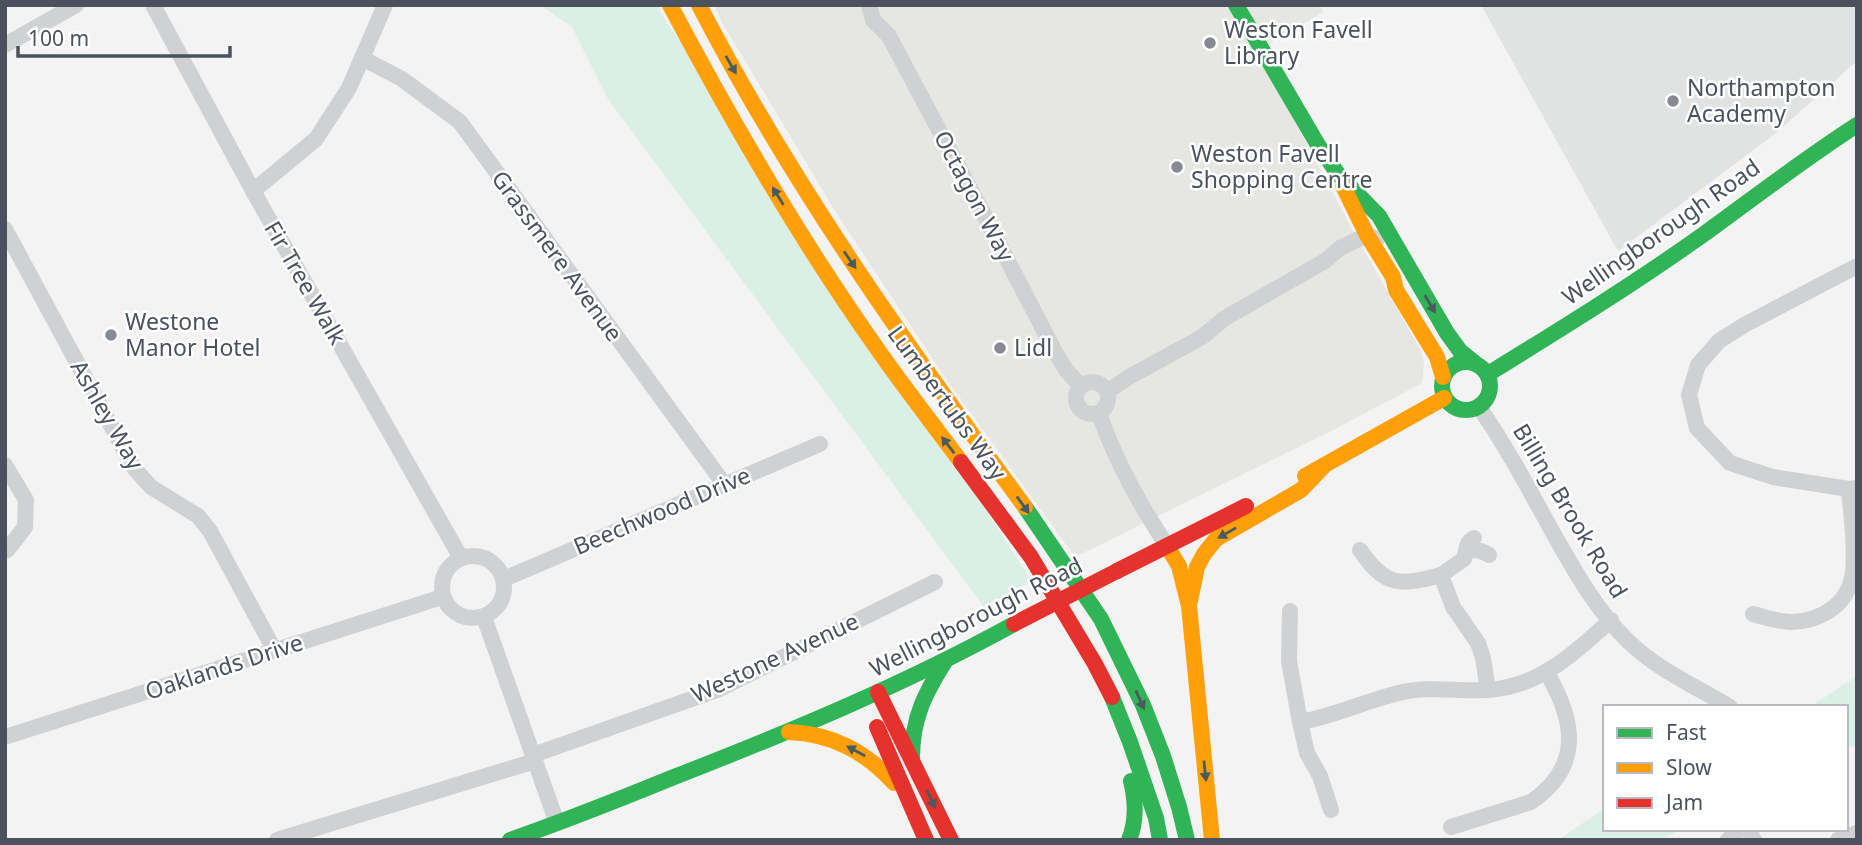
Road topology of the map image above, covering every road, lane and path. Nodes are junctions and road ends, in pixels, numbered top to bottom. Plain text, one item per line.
1 (76, 5) edge
2 (153, 5) edge
3 (385, 5) edge
4 (670, 5) edge
5 (699, 5) edge
6 (1236, 5) edge
7 (871, 13) edge
8 (5, 45) edge
9 (362, 58) junction
10 (1857, 125) edge
11 (1338, 174) junction
12 (253, 191) junction
13 (5, 229) edge
14 (1367, 236) junction
15 (1396, 245) junction
16 (1857, 266) edge
17 (1481, 369) junction
18 (1443, 377) junction
19 (1081, 386) junction
20 (1107, 392) junction
21 (1444, 398) junction
22 (1479, 407) junction
23 (1099, 413) junction
24 (820, 444) dead end
25 (5, 465) edge
26 (1323, 467) junction
27 (724, 484) junction
28 (1853, 489) edge
29 (1167, 546) junction
30 (1360, 550) dead end
31 (5, 551) edge
32 (1489, 555) dead end
33 (461, 558) junction
34 (1441, 575) junction
35 (504, 579) junction
36 (935, 582) dead end
37 (442, 597) junction
38 (1189, 606) junction
39 (1290, 611) dead end
40 (1753, 614) dead end
41 (484, 617) junction
42 (1611, 620) junction
43 (275, 651) junction
44 (946, 660) junction
45 (1095, 664) junction
46 (1547, 673) junction
47 (1488, 690) junction
48 (871, 695) junction
49 (1726, 705) edge
50 (1300, 722) junction
51 (789, 732) junction
52 (5, 737) edge
53 (534, 758) junction
54 (912, 758) junction
55 (905, 797) junction
56 (1331, 810) dead end
57 (557, 823) junction
58 (1451, 827) dead end
59 (1857, 833) edge
60 (277, 840) edge
61 (510, 840) edge
62 (926, 840) edge
63 (951, 840) edge
64 (1129, 840) edge
65 (1160, 840) edge
66 (1187, 840) edge
67 (1212, 840) edge
68 (1837, 840) edge

1 - 8 street
2 - 12 street, Fir Tree Walk
3 - 9 street
45 -> 4 main road, Lumbertubs Way
5 -> 66 main road, Lumbertubs Way
6 - 11 main road
7 - 19 street, Octagon Way
9 - 12 street
9 - 27 street, Grassmere Avenue
10 - 17 main road, Wellingborough Road
11 - 14 main road
11 - 15 main road
12 - 33 street, Fir Tree Walk
13 - 43 street, Ashley Way
14 - 15 street
14 - 18 main road
14 - 20 street
15 -> 17 main road
16 - 28 street
17 - 18 main road
17 - 22 main road
18 - 21 main road
19 - 20 street
19 - 23 street
20 - 23 street
21 - 22 main road
21 - 26 main road, Wellingborough Road
22 - 42 street, Billing Brook Road
23 - 29 street
24 - 27 street, Beechwood Drive
25 - 31 street
26 - 29 main road, Wellingborough Road
26 -> 38 main road
27 - 35 street, Beechwood Drive
28 - 40 street
29 - 38 main road
29 - 44 main road, Wellingborough Road, bridge
30 - 34 street
32 - 34 street
33 - 35 street
33 - 37 street
34 - 47 street
35 - 41 street
36 - 53 street, Westone Avenue
37 - 41 street
37 - 43 street, Oaklands Drive
38 -> 67 main road
39 - 50 street
41 - 53 street
42 - 46 street
42 - 49 street, Billing Brook Road
43 - 52 street, Oaklands Drive
44 - 48 main road, Wellingborough Road
44 - 54 main road
45 - 64 main road
45 - 65 main road, Lumbertubs Way
46 - 47 street
46 - 58 street
47 - 50 street
48 - 51 main road, Wellingborough Road
48 - 54 main road
48 - 55 main road
50 - 56 street
55 -> 51 main road
51 - 57 main road, Wellingborough Road
53 - 57 street
53 - 60 street, Westone Avenue
54 -> 63 main road
55 - 62 main road
57 - 61 main road, Wellingborough Road
59 - 68 street

